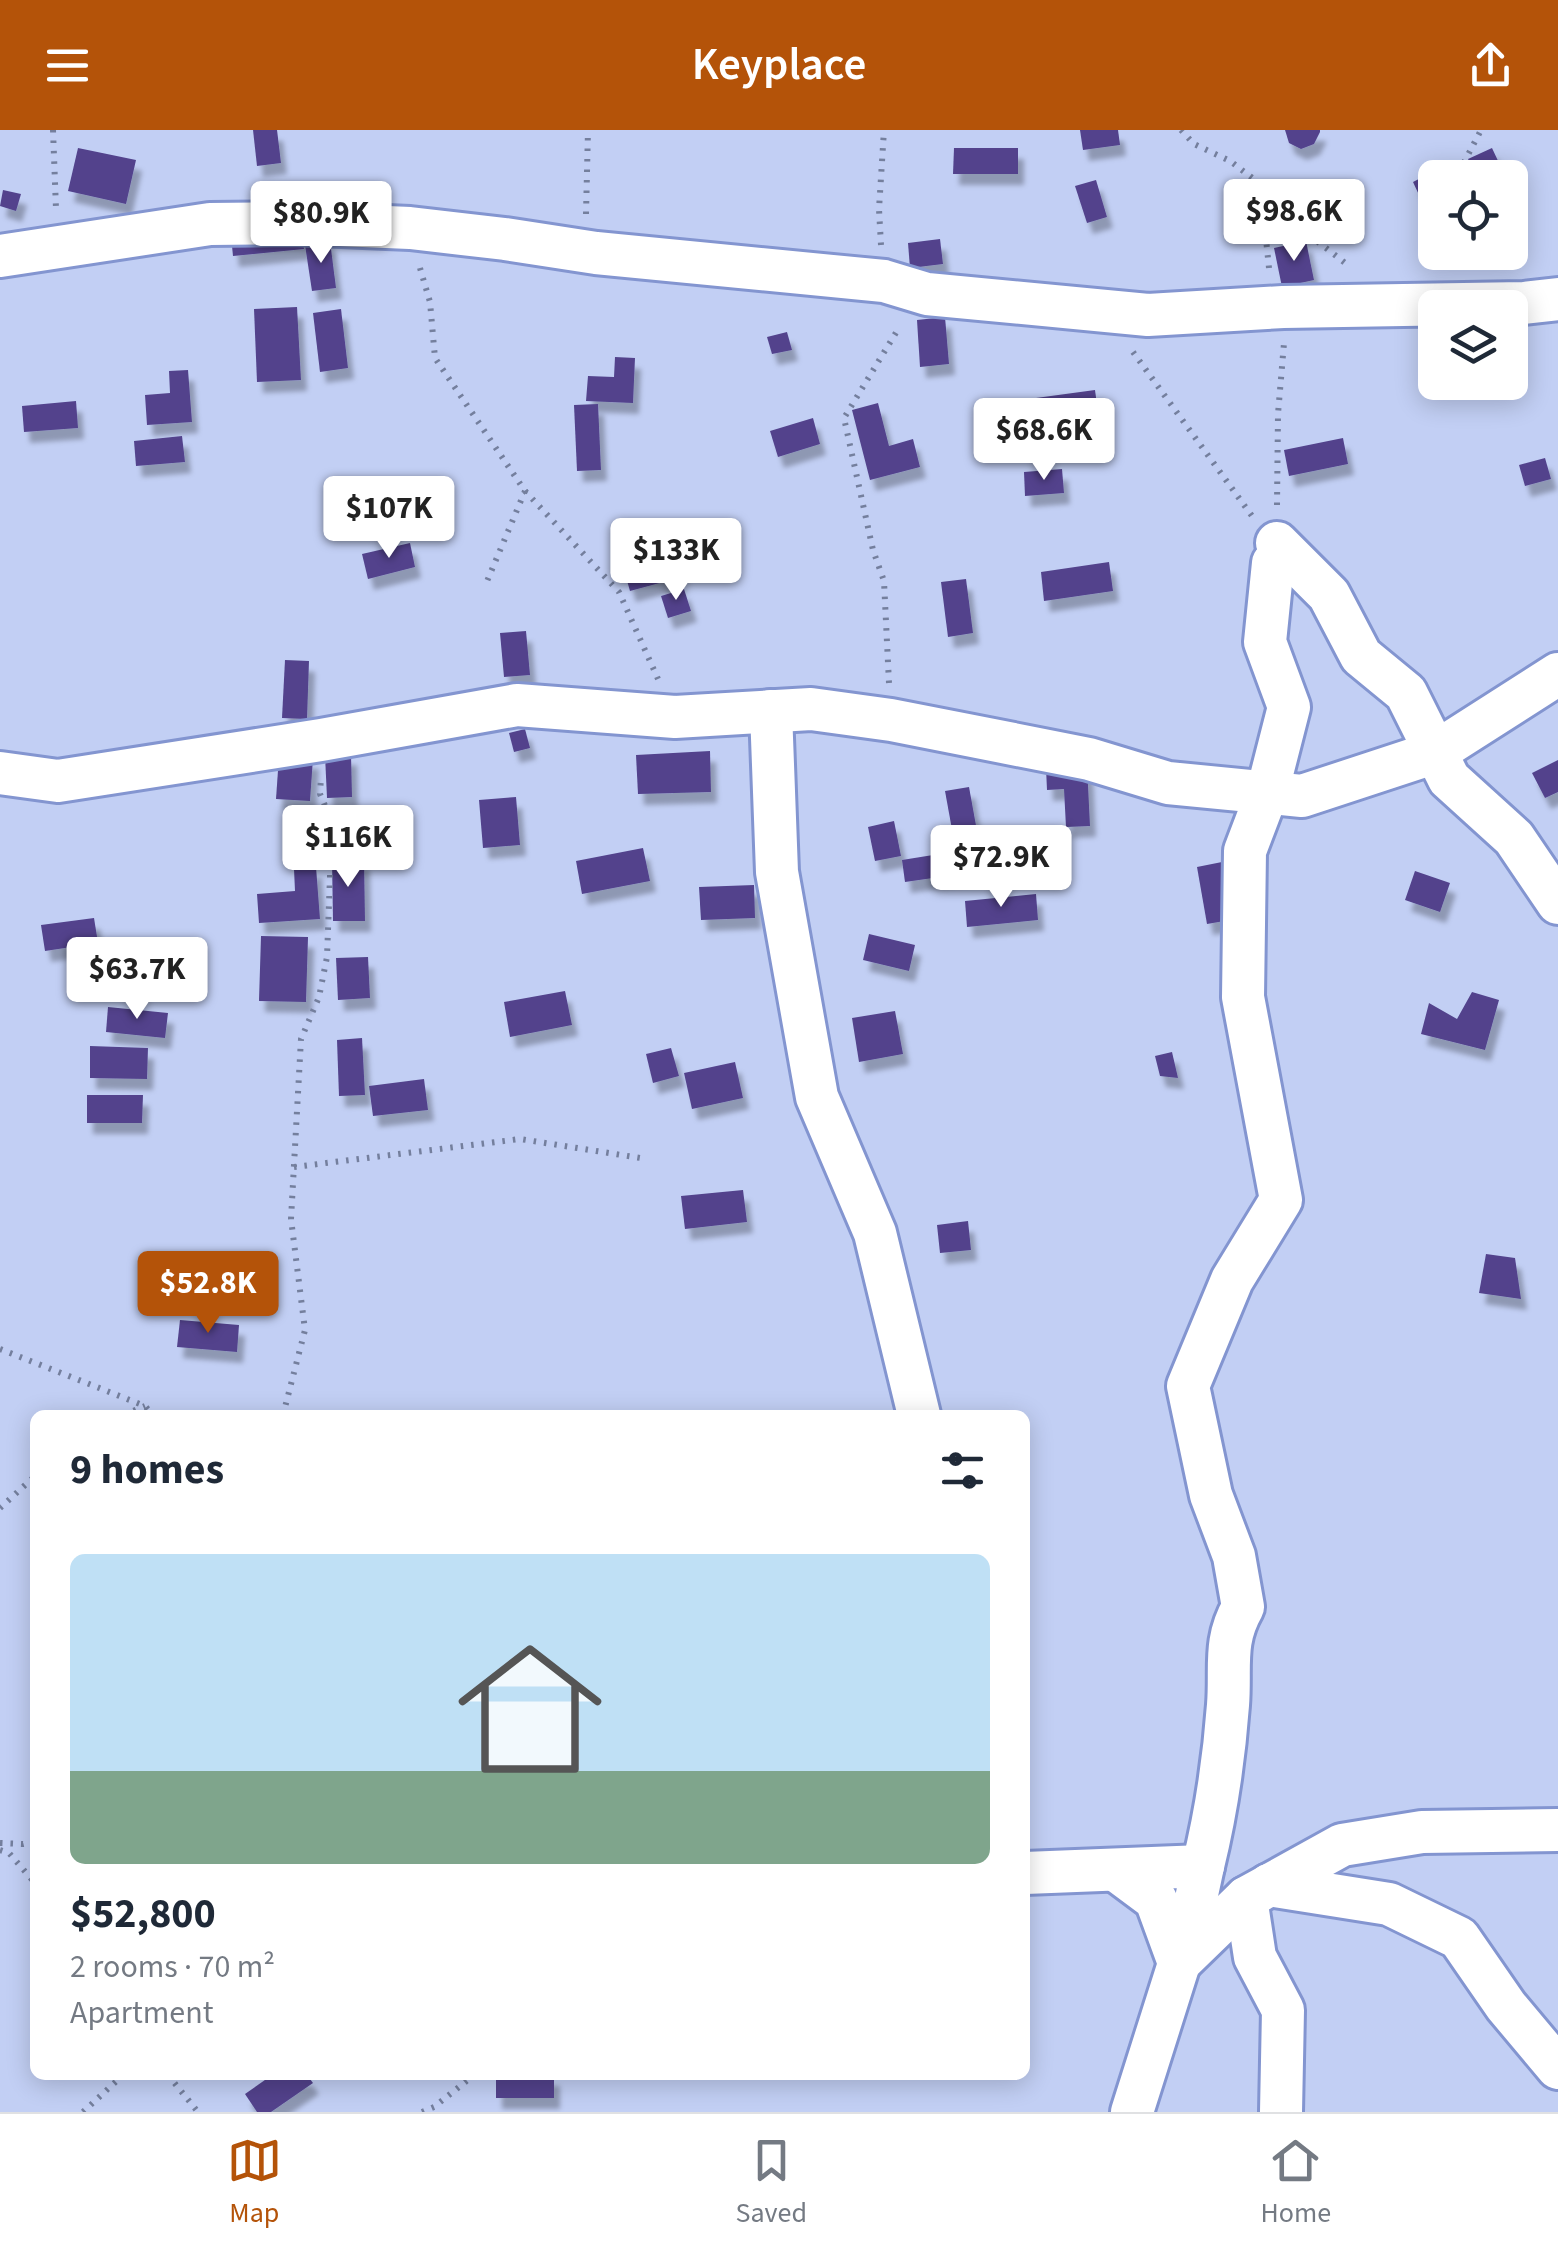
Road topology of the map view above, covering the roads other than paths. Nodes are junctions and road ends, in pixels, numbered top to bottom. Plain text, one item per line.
1 (0, 256) edge
2 (1558, 299) edge
3 (1558, 674) edge
4 (771, 712) junction
5 (1436, 752) junction
6 (0, 773) edge
7 (1267, 793) junction
8 (1558, 903) edge
9 (918, 1410) edge
10 (1558, 1830) edge
11 (1203, 1866) junction
12 (1117, 1871) junction
13 (1030, 1873) edge
14 (1257, 1891) junction
15 (1179, 1962) junction
16 (1558, 2068) edge
17 (1132, 2112) edge
18 (1281, 2112) edge

1 - 2 street
3 - 5 street
4 - 6 street
4 - 7 street
4 - 9 street
5 - 7 street
5 - 7 street
5 - 8 street
7 - 11 street
10 - 14 street
11 - 12 street
11 - 15 street
12 - 13 street
12 - 15 street
14 - 15 street
14 - 16 street
14 - 18 street
15 - 17 street

